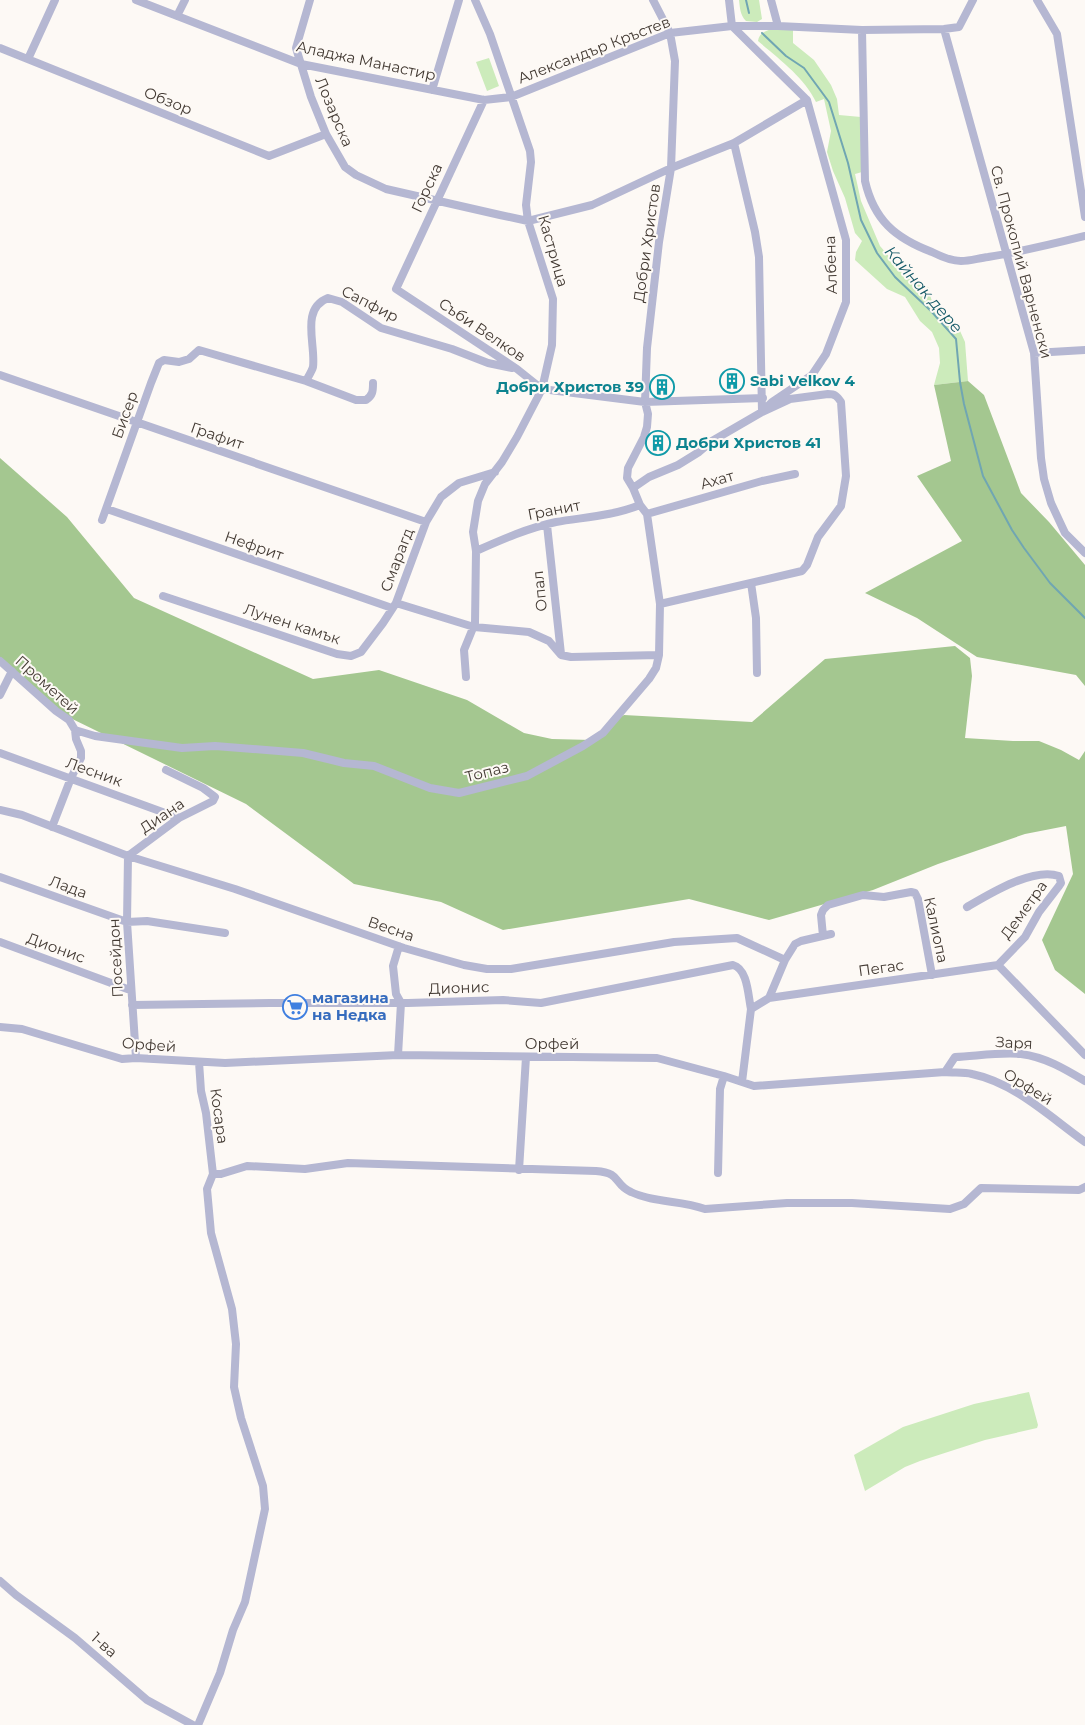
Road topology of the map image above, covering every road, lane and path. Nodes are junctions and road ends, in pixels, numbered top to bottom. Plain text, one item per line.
1 (55, 0) edge
2 (136, 0) edge
3 (185, 0) edge
4 (310, 0) edge
5 (459, 0) edge
6 (475, 0) edge
7 (652, 0) edge
8 (730, 0) edge
9 (770, 0) edge
10 (973, 0) edge
11 (1037, 0) edge
12 (177, 16) junction
13 (732, 26) junction
14 (778, 26) junction
15 (944, 29) junction
16 (862, 30) junction
17 (670, 33) junction
18 (0, 48) edge
19 (28, 59) junction
20 (301, 64) junction
21 (432, 90) junction
22 (511, 97) junction
23 (484, 100) junction
24 (807, 100) junction
25 (326, 134) junction
26 (734, 143) junction
27 (671, 168) junction
28 (436, 200) junction
29 (1085, 217) edge
30 (528, 221) junction
31 (1085, 236) edge
32 (1007, 254) junction
33 (396, 289) joint
34 (1085, 350) edge
35 (1034, 353) junction
36 (517, 369) junction
37 (0, 375) edge
38 (306, 381) junction
39 (372, 382) dead end
40 (542, 389) junction
41 (763, 398) junction
42 (645, 402) junction
43 (762, 412) junction
44 (136, 423) junction
45 (494, 472) junction
46 (795, 474) dead end
47 (633, 488) junction
48 (640, 505) junction
49 (107, 510) junction
50 (646, 514) junction
51 (102, 520) dead end
52 (426, 522) junction
53 (547, 525) junction
54 (476, 551) junction
55 (1085, 553) edge
56 (751, 583) junction
57 (163, 596) dead end
58 (660, 604) junction
59 (394, 606) junction
60 (474, 627) junction
61 (561, 655) junction
62 (659, 655) junction
63 (0, 661) edge
64 (12, 671) junction
65 (758, 673) dead end
66 (466, 677) dead end
67 (0, 695) edge
68 (75, 730) junction
69 (0, 753) edge
70 (166, 770) dead end
71 (71, 778) junction
72 (0, 810) edge
73 (179, 818) junction
74 (52, 827) junction
75 (128, 856) junction
76 (0, 877) edge
77 (967, 907) dead end
78 (127, 922) junction
79 (225, 933) dead end
80 (831, 934) dead end
81 (823, 936) junction
82 (0, 942) edge
83 (399, 946) junction
84 (785, 960) junction
85 (998, 965) junction
86 (932, 974) junction
87 (130, 990) junction
88 (769, 998) junction
89 (401, 1003) junction
90 (132, 1005) junction
91 (751, 1009) junction
92 (0, 1027) edge
93 (398, 1055) junction
94 (1085, 1055) edge
95 (526, 1057) junction
96 (136, 1058) junction
97 (199, 1062) junction
98 (945, 1072) junction
99 (724, 1076) junction
100 (1085, 1081) edge
101 (742, 1082) junction
102 (1085, 1142) edge
103 (519, 1170) junction
104 (718, 1173) dead end
105 (213, 1174) junction
106 (1085, 1187) edge
107 (0, 1581) edge
108 (193, 1725) edge
109 (198, 1725) edge

1 - 19 street
2 - 12 street, Аладжа Манастир
3 - 12 street
4 - 20 street, Лозарска
5 - 21 street
6 - 22 street, Кастрица
7 - 17 street, Добри Христов
8 - 13 street
9 - 14 street
10 - 15 street
11 - 29 street
12 - 20 street, Аладжа Манастир
13 - 14 street, Александър Кръстев
13 - 17 street, Александър Кръстев
13 - 24 street, Албена
14 - 16 street, Александър Кръстев
15 - 16 street, Александър Кръстев
15 - 32 street, Св. Прокопий Варненски
16 - 32 street
17 - 22 street, Александър Кръстев
17 - 27 street, Добри Христов
18 - 19 street, Обзор
19 - 25 street, Обзор
20 - 21 street, Аладжа Манастир
20 - 25 street, Лозарска
21 - 23 street, Аладжа Манастир
22 - 23 street, Аладжа Манастир
22 - 30 street, Кастрица
23 - 28 street, Горска
24 - 26 street
24 - 43 street, Албена
25 - 28 street, Лозарска
26 - 27 street
26 - 41 street
27 - 30 street
27 - 42 street, Добри Христов
28 - 30 street, Лозарска
28 - 33 street, Горска
30 - 40 street, Кастрица
31 - 32 street
32 - 35 street, Св. Прокопий Варненски
33 - 36 street, Съби Велков
34 - 35 street
35 - 55 street, Св. Прокопий Варненски
36 - 38 street, Сапфир
36 - 40 street, Съби Велков
37 - 44 street, Графит
38 - 39 street
38 - 44 street, Бисер
40 - 42 street
40 - 45 street, Кастрица
41 - 42 street
41 - 43 street
42 - 47 street, Добри Христов
43 - 47 street, Албена
43 - 56 street
44 - 49 street, Бисер
44 - 52 street, Графит
45 - 52 street, Смарагд
45 - 54 street, Кастрица
46 - 50 street, Ахат
47 - 48 street, Топаз
48 - 50 street, Топаз
48 - 53 street, Гранит
49 - 51 street, Бисер
49 - 59 street, Нефрит
50 - 58 street, Топаз
52 - 59 street, Смарагд
53 - 54 street, Гранит
53 - 61 street, Опал
54 - 60 street, Кастрица
56 - 58 street
56 - 65 street
57 - 59 street, Лунен камък
58 - 62 street, Топаз
59 - 60 street, Нефрит
60 - 61 street, Нефрит
60 - 66 street, Кастрица
61 - 62 street
62 - 68 street, Топаз
63 - 64 street, Прометей
64 - 67 street
64 - 68 street, Прометей
68 - 71 street
69 - 71 street, Лесник
70 - 73 street, Диана
71 - 73 street, Лесник
71 - 74 street
72 - 74 street, Весна
73 - 75 street, Диана
74 - 75 street, Весна
75 - 78 street, Посейдон
75 - 83 street, Весна
76 - 78 street, Лада
77 - 85 street, Деметра
78 - 79 street, Лада
78 - 87 street, Посейдон
80 - 81 street
81 - 84 street
81 - 86 street, Калиопа
82 - 87 street, Дионис
83 - 84 street, Весна
83 - 89 street
84 - 88 street
85 - 86 street, Пегас
85 - 94 street
86 - 88 street, Пегас
87 - 90 street, Посейдон
88 - 91 street
89 - 90 street, Дионис
89 - 91 street, Дионис
89 - 93 street
90 - 96 street, Посейдон
91 - 101 street
92 - 96 street, Орфей
93 - 95 street, Орфей
93 - 97 street, Орфей
95 - 99 street, Орфей
95 - 103 street
96 - 97 street, Орфей
97 - 105 street, Косара
98 - 100 street, Заря
98 - 101 street, Орфей
98 - 102 street, Орфей
99 - 101 street, Орфей
99 - 104 street
103 - 105 street
103 - 106 street
105 - 109 street, Косара
107 - 108 street, 1-ва

